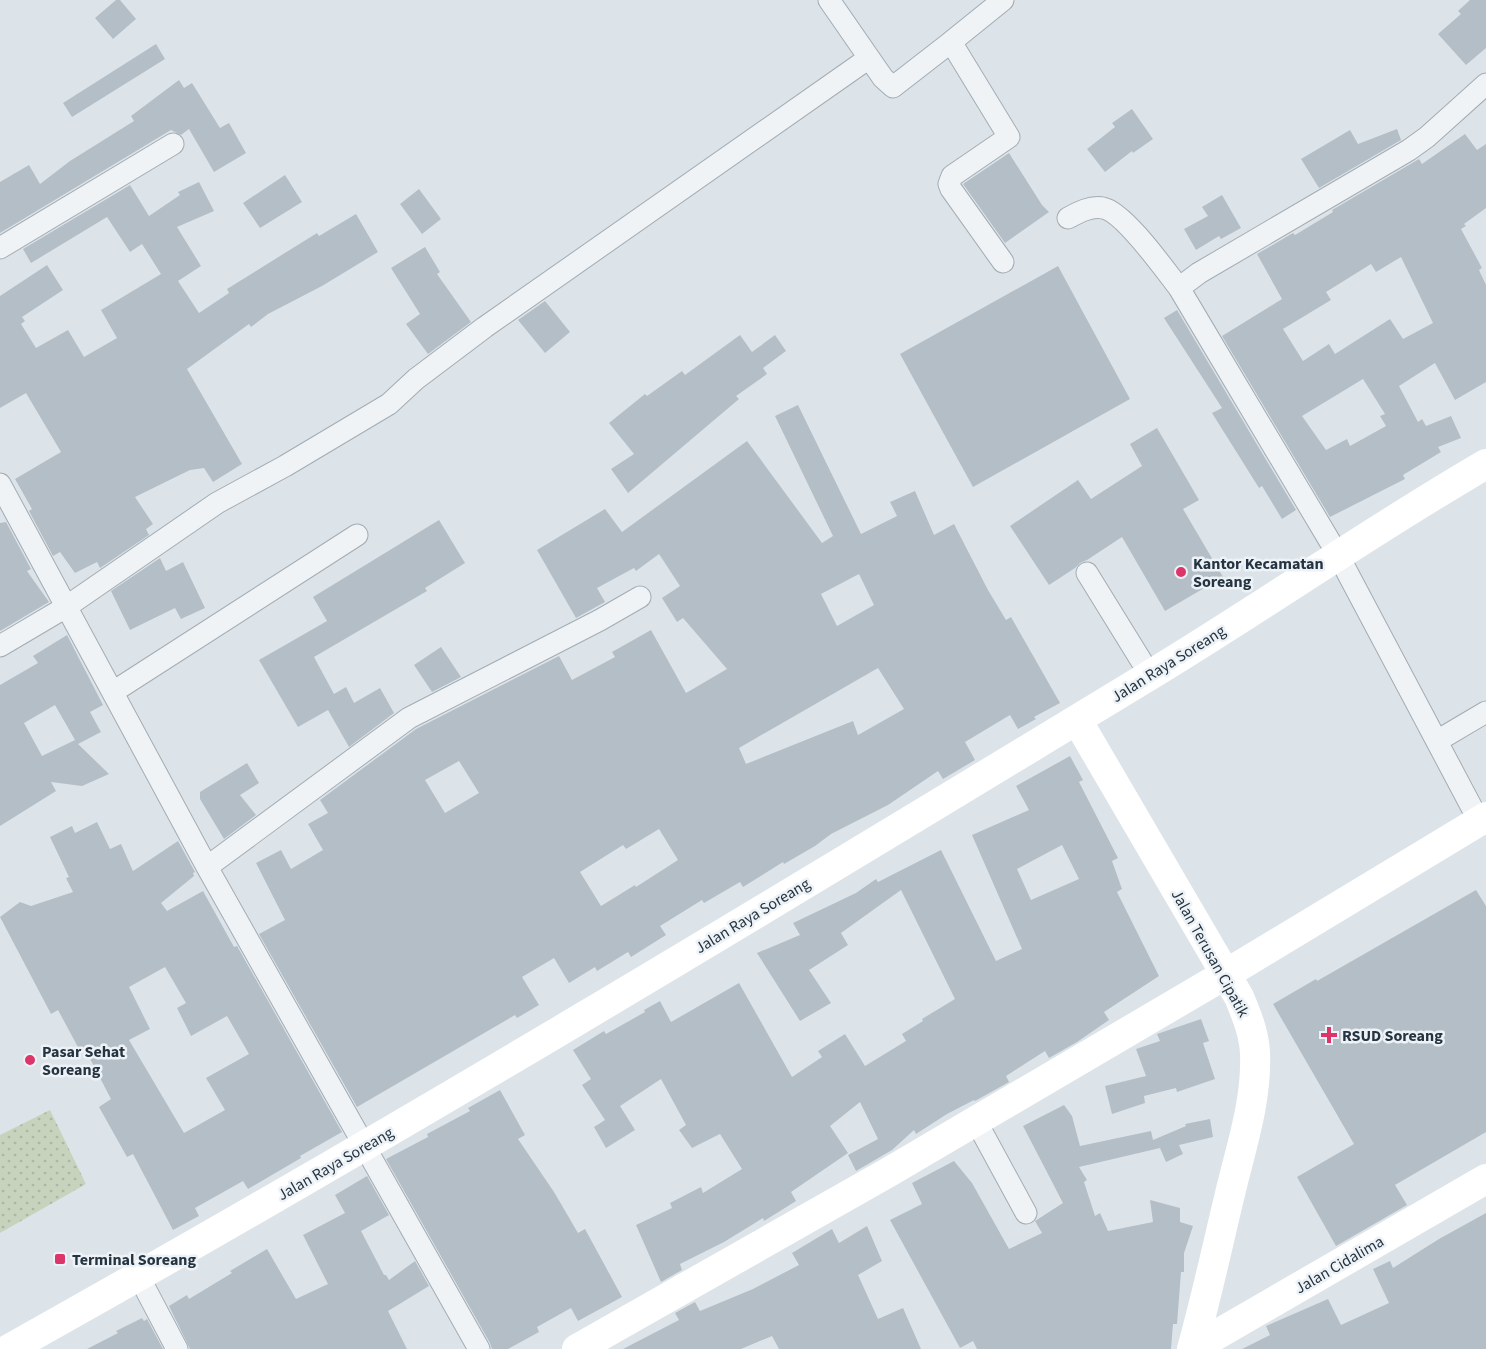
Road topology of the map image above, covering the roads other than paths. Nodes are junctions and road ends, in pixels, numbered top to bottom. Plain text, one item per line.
1 (829, 0) edge
2 (1003, 0) edge
3 (951, 42) junction
4 (869, 58) junction
5 (1486, 84) edge
6 (173, 144) dead end
7 (1068, 218) dead end
8 (0, 248) edge
9 (1003, 262) dead end
10 (1179, 288) junction
11 (1486, 464) edge
12 (0, 484) edge
13 (357, 535) dead end
14 (1338, 555) junction
15 (1087, 573) dead end
16 (640, 597) dead end
17 (66, 607) junction
18 (0, 646) edge
19 (1150, 675) junction
20 (112, 692) junction
21 (1486, 712) edge
22 (1077, 720) junction
23 (1437, 741) junction
24 (1483, 819) edge
25 (207, 867) junction
26 (1226, 974) junction
27 (976, 1121) junction
28 (366, 1146) junction
29 (1486, 1179) edge
30 (1026, 1213) dead end
31 (138, 1275) junction
32 (9, 1349) edge
33 (177, 1349) edge
34 (479, 1349) edge
35 (577, 1349) edge
36 (1192, 1349) edge

1 - 4 street
2 - 3 street
3 - 4 street
3 - 9 street
4 - 17 street
5 - 10 street
6 - 8 street
7 - 10 street
10 - 14 street
11 - 14 main road, Jalan Raya Soreang
12 - 17 street
13 - 20 street
14 - 19 main road, Jalan Raya Soreang
14 - 23 street
15 - 19 street
16 - 25 street
17 - 18 street
17 - 20 street
19 - 22 main road, Jalan Raya Soreang
20 - 25 street
21 - 23 street
22 - 26 main road, Jalan Terusan Cipatik
22 - 28 main road, Jalan Raya Soreang
23 - 24 street
24 - 26 main road
25 - 28 street
26 - 27 main road
26 - 36 main road, Jalan Terusan Cipatik
27 - 30 street
27 - 35 main road
28 - 31 main road, Jalan Raya Soreang
28 - 34 street
29 - 36 main road, Jalan Cidalima
31 - 32 main road, Jalan Raya Soreang
31 - 33 street

